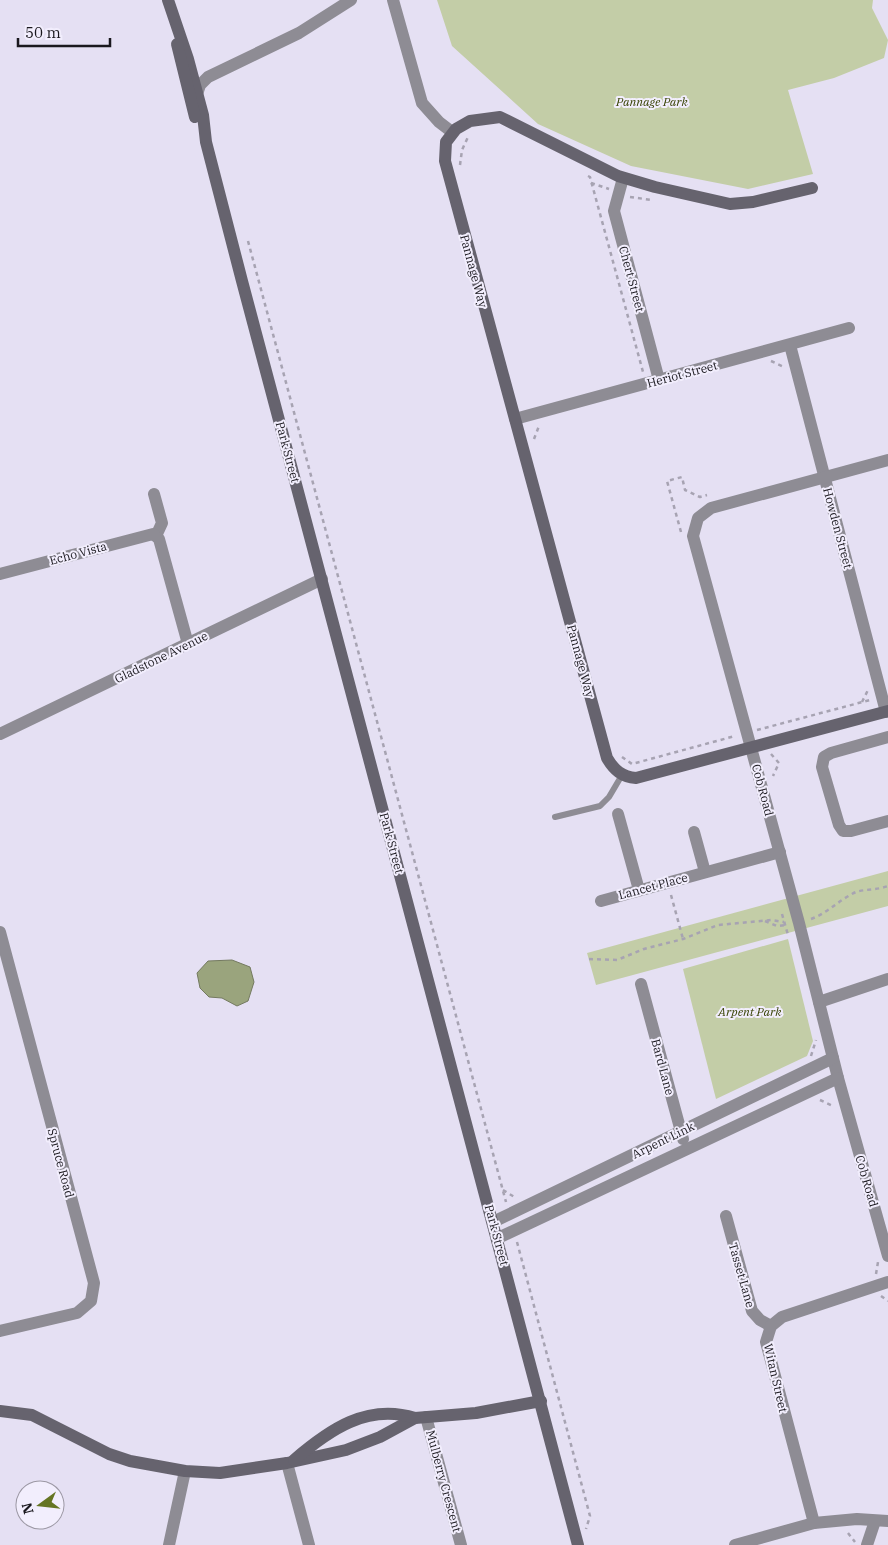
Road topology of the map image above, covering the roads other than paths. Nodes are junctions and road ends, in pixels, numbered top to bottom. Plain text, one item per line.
1 (168, 0) edge
2 (351, 0) edge
3 (393, 0) edge
4 (173, 21) junction
5 (197, 94) junction
6 (452, 132) junction
7 (206, 142) junction
8 (623, 178) junction
9 (812, 188) dead end
10 (849, 328) dead end
11 (790, 345) junction
12 (659, 380) junction
13 (520, 417) junction
14 (888, 460) edge
15 (824, 477) junction
16 (154, 494) dead end
17 (156, 536) junction
18 (0, 574) edge
19 (322, 579) junction
20 (188, 644) junction
21 (887, 712) edge
22 (0, 734) edge
23 (888, 737) edge
24 (751, 748) junction
25 (622, 774) junction
26 (618, 814) dead end
27 (555, 818) dead end
28 (888, 821) edge
29 (694, 832) dead end
30 (780, 852) junction
31 (705, 872) junction
32 (639, 890) junction
33 (600, 900) dead end
34 (0, 932) edge
35 (888, 979) edge
36 (642, 984) dead end
37 (819, 1002) junction
38 (833, 1058) junction
39 (838, 1078) junction
40 (680, 1132) junction
41 (686, 1149) junction
42 (726, 1216) dead end
43 (493, 1222) junction
44 (498, 1238) junction
45 (883, 1256) edge
46 (881, 1289) edge
47 (771, 1326) junction
48 (0, 1331) edge
49 (541, 1402) junction
50 (0, 1411) edge
51 (421, 1418) junction
52 (290, 1462) junction
53 (185, 1470) junction
54 (875, 1521) junction
55 (888, 1521) edge
56 (814, 1523) junction
57 (583, 1541) edge
58 (169, 1545) edge
59 (309, 1545) edge
60 (461, 1545) edge
61 (735, 1545) edge
62 (868, 1545) edge

1 - 4 street, Park Street
2 - 5 street
3 - 6 street
4 - 5 street, Park Street
4 - 7 street, Park Street
5 - 7 street, Park Street
6 - 8 street
6 - 13 street, Pannage Way
7 - 19 street, Park Street
8 - 9 street
8 - 12 street, Chert Street
10 - 11 street, Heriot Street
11 - 12 street, Heriot Street
11 - 15 street, Howden Street
12 - 13 street, Heriot Street
13 - 25 street, Pannage Way
14 - 15 street, Cob Road
15 - 21 street, Howden Street
15 - 24 street, Cob Road
16 - 17 street
17 - 18 street, Echo Vista
17 - 20 street
19 - 20 street, Gladstone Avenue
19 - 43 street, Park Street
20 - 22 street, Gladstone Avenue
21 - 24 street
23 - 28 street
24 - 25 street
24 - 30 street, Cob Road
25 - 27 lane
26 - 32 street
29 - 31 street, Lancet Place
30 - 31 street, Lancet Place
30 - 37 street, Cob Road
31 - 32 street, Lancet Place
32 - 33 street, Lancet Place
34 - 48 street, Spruce Road
35 - 37 street
36 - 40 street, Bard Lane
37 - 38 street, Cob Road
38 - 39 street, Cob Road
38 - 40 street, Arpent Link
39 - 41 street, Arpent Link
39 - 45 street, Cob Road
40 - 41 street, Bard Lane
40 - 43 street, Arpent Link
41 - 44 street, Arpent Link
42 - 47 street, Tasset Lane
43 - 44 street, Park Street
44 - 49 street, Park Street
46 - 47 street, Witan Street
47 - 56 street, Witan Street
49 - 51 street
49 - 57 street, Park Street
50 - 53 street
51 - 52 street
51 - 52 street
51 - 60 street, Mulberry Crescent
52 - 53 street
52 - 59 street
53 - 58 street
54 - 55 street
54 - 56 street
54 - 62 street
56 - 61 street

